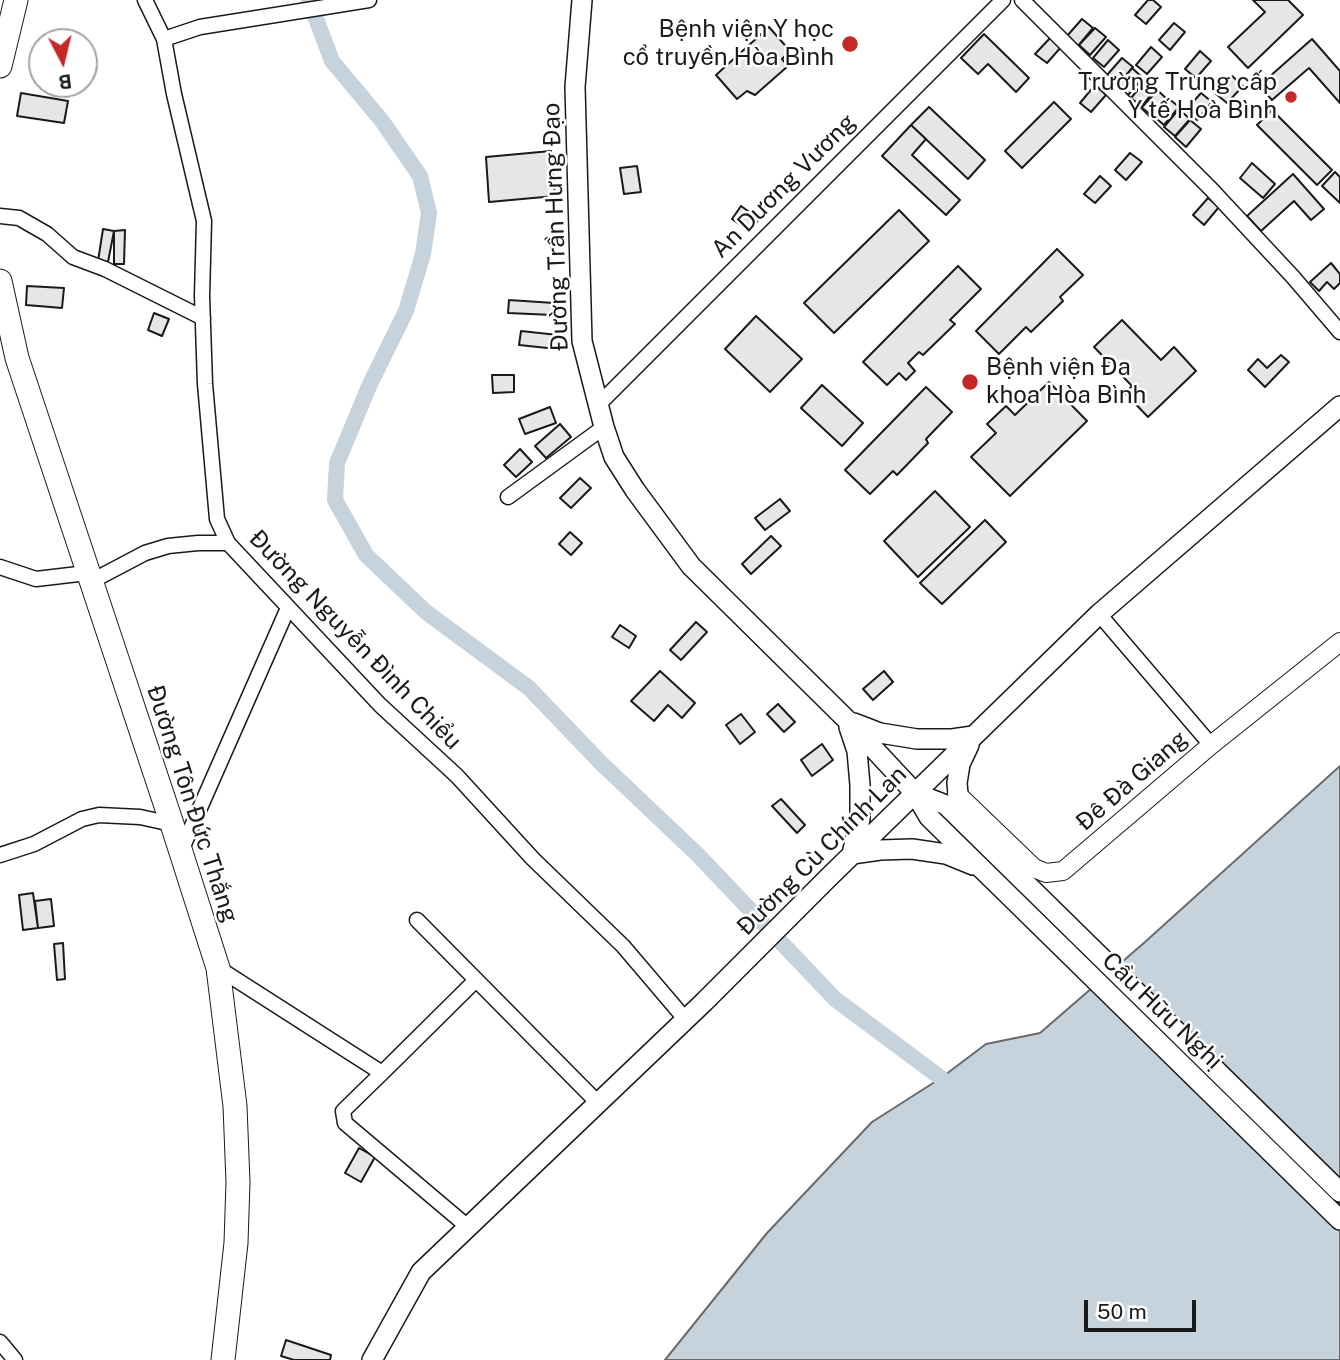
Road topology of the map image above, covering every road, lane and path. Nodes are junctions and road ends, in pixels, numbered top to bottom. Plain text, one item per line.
1 (16, 0) edge
2 (145, 0) edge
3 (369, 0) edge
4 (582, 0) edge
5 (1003, 0) edge
6 (1022, 0) edge
7 (164, 39) junction
8 (0, 66) edge
9 (0, 216) edge
10 (0, 281) edge
11 (203, 318) junction
12 (1340, 332) edge
13 (598, 405) junction
14 (1340, 406) edge
15 (604, 428) junction
16 (508, 497) dead end
17 (228, 543) junction
18 (0, 567) edge
19 (89, 577) junction
20 (288, 608) junction
21 (1099, 614) junction
22 (1340, 642) edge
23 (846, 719) junction
24 (973, 736) junction
25 (1211, 745) junction
26 (915, 793) junction
27 (957, 794) junction
28 (172, 824) junction
29 (966, 824) junction
30 (950, 838) joint
31 (181, 851) junction
32 (852, 854) junction
33 (0, 855) edge
34 (983, 869) junction
35 (417, 920) dead end
36 (218, 968) junction
37 (476, 979) junction
38 (686, 1020) junction
39 (382, 1073) junction
40 (598, 1103) junction
41 (1340, 1192) edge
42 (1340, 1220) edge
43 (468, 1227) junction
44 (0, 1342) edge
45 (15, 1360) edge
46 (223, 1360) edge
47 (372, 1360) edge

1 - 8 highway
2 - 7 street, Đường Nguyễn Đình Chiểu
3 - 7 street
4 - 13 main road, Đường Trần Hưng Đạo
5 - 13 street, An Dương Vương
6 - 12 street
7 - 11 street, Đường Nguyễn Đình Chiểu
9 - 11 street
10 - 19 highway, Đường Tôn Đức Thắng
11 - 17 street, Đường Nguyễn Đình Chiểu
13 - 15 main road, Đường Trần Hưng Đạo
14 - 21 main road, Đường Cù Chính Lan
15 - 16 street
15 - 23 main road, Đường Trần Hưng Đạo
17 - 19 street
17 - 20 street, Đường Nguyễn Đình Chiểu
18 - 19 street
19 - 28 highway, Đường Tôn Đức Thắng
20 - 31 street
20 - 38 street, Đường Nguyễn Đình Chiểu
21 - 24 main road, Đường Cù Chính Lan
21 - 25 street
22 - 25 street, Đê Đà Giang
23 - 24 main road
23 - 26 main road, Đường Trần Hưng Đạo
23 - 32 main road
24 - 26 main road, Đường Cù Chính Lan
24 - 27 main road
25 - 27 street, Đê Đà Giang
26 - 29 main road, Cầu Hữu Nghị
26 - 30 main road, Đường Trần Hưng Đạo
26 - 32 main road, Đường Cù Chính Lan
27 - 29 main road
28 - 31 highway, Đường Tôn Đức Thắng
28 - 33 street
29 - 41 main road, Cầu Hữu Nghị
30 - 34 main road, Cầu Hữu Nghị
31 - 36 highway, Đường Tôn Đức Thắng
32 - 34 main road
32 - 38 main road, Đường Cù Chính Lan
34 - 42 main road, Cầu Hữu Nghị
35 - 37 street
36 - 39 street
36 - 46 highway, Đường Tôn Đức Thắng
37 - 39 street
37 - 40 street
38 - 40 main road, Đường Cù Chính Lan
39 - 43 street
40 - 43 main road, Đường Cù Chính Lan
43 - 47 main road, Đường Cù Chính Lan
44 - 45 street

